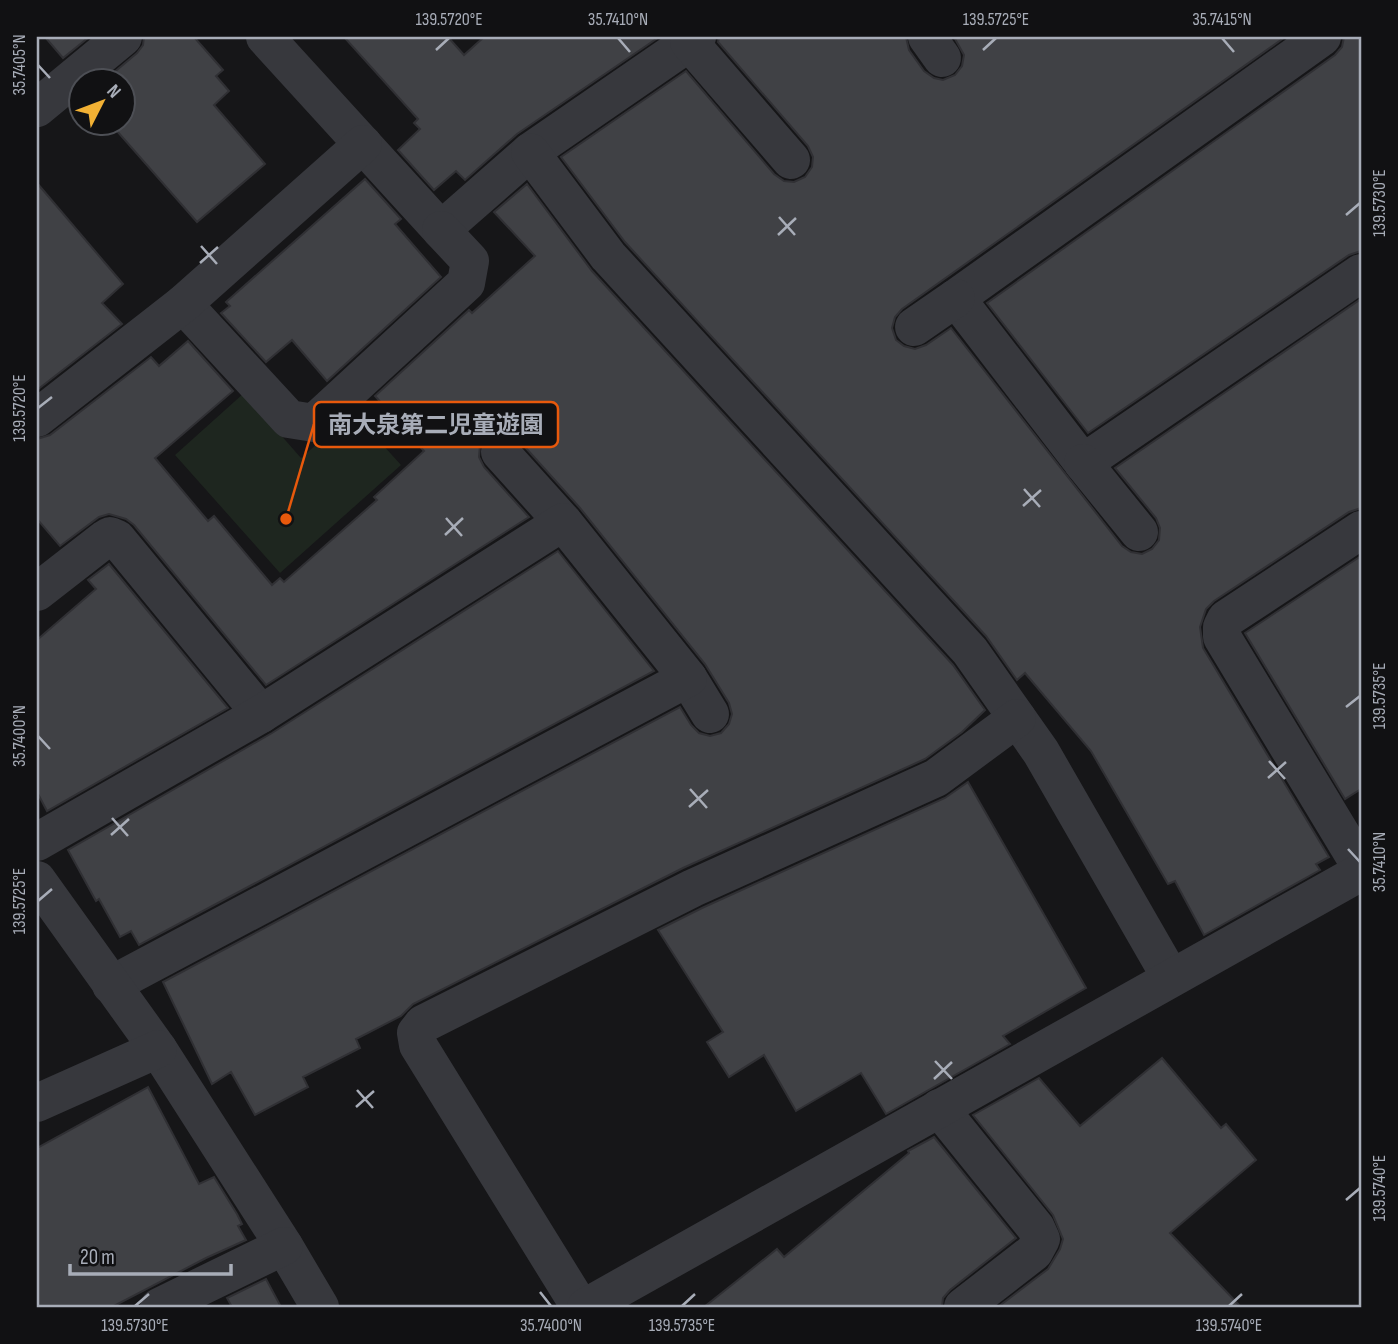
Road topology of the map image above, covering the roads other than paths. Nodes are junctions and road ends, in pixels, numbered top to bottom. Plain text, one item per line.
1 (124, 37) edge
2 (265, 37) edge
3 (1322, 37) edge
4 (693, 39) edge
5 (37, 108) edge
6 (363, 144) junction
7 (530, 152) junction
8 (791, 160) dead end
9 (441, 230) junction
10 (1359, 282) edge
11 (956, 298) junction
12 (183, 304) junction
13 (914, 327) dead end
14 (37, 418) edge
15 (500, 452) dead end
16 (1083, 463) junction
17 (564, 522) junction
18 (1361, 530) edge
19 (1139, 532) dead end
20 (37, 592) edge
21 (688, 678) junction
22 (261, 714) junction
23 (710, 715) dead end
24 (1017, 718) junction
25 (37, 842) edge
26 (1361, 869) edge
27 (37, 880) edge
28 (1171, 978) junction
29 (111, 985) junction
30 (158, 1049) junction
31 (37, 1103) edge
32 (939, 1108) junction
33 (284, 1246) junction
34 (159, 1307) edge
35 (320, 1307) edge
36 (580, 1307) edge
37 (586, 1307) edge
38 (963, 1307) edge

1 - 5 street
2 - 6 street
3 - 11 street
4 - 7 street
4 - 8 street
6 - 9 street
6 - 12 street
7 - 9 street
7 - 24 street
9 - 12 street
10 - 16 street
11 - 13 street
11 - 16 street
12 - 14 street
15 - 17 street
16 - 19 street
17 - 21 street
17 - 22 street
18 - 26 street
20 - 22 street
21 - 23 street
21 - 29 street
22 - 25 street
24 - 28 street
24 - 36 street
26 - 28 street
27 - 29 street
28 - 32 street
29 - 30 street
30 - 31 street
30 - 33 street
32 - 37 street
32 - 38 street
33 - 34 street
33 - 35 street

